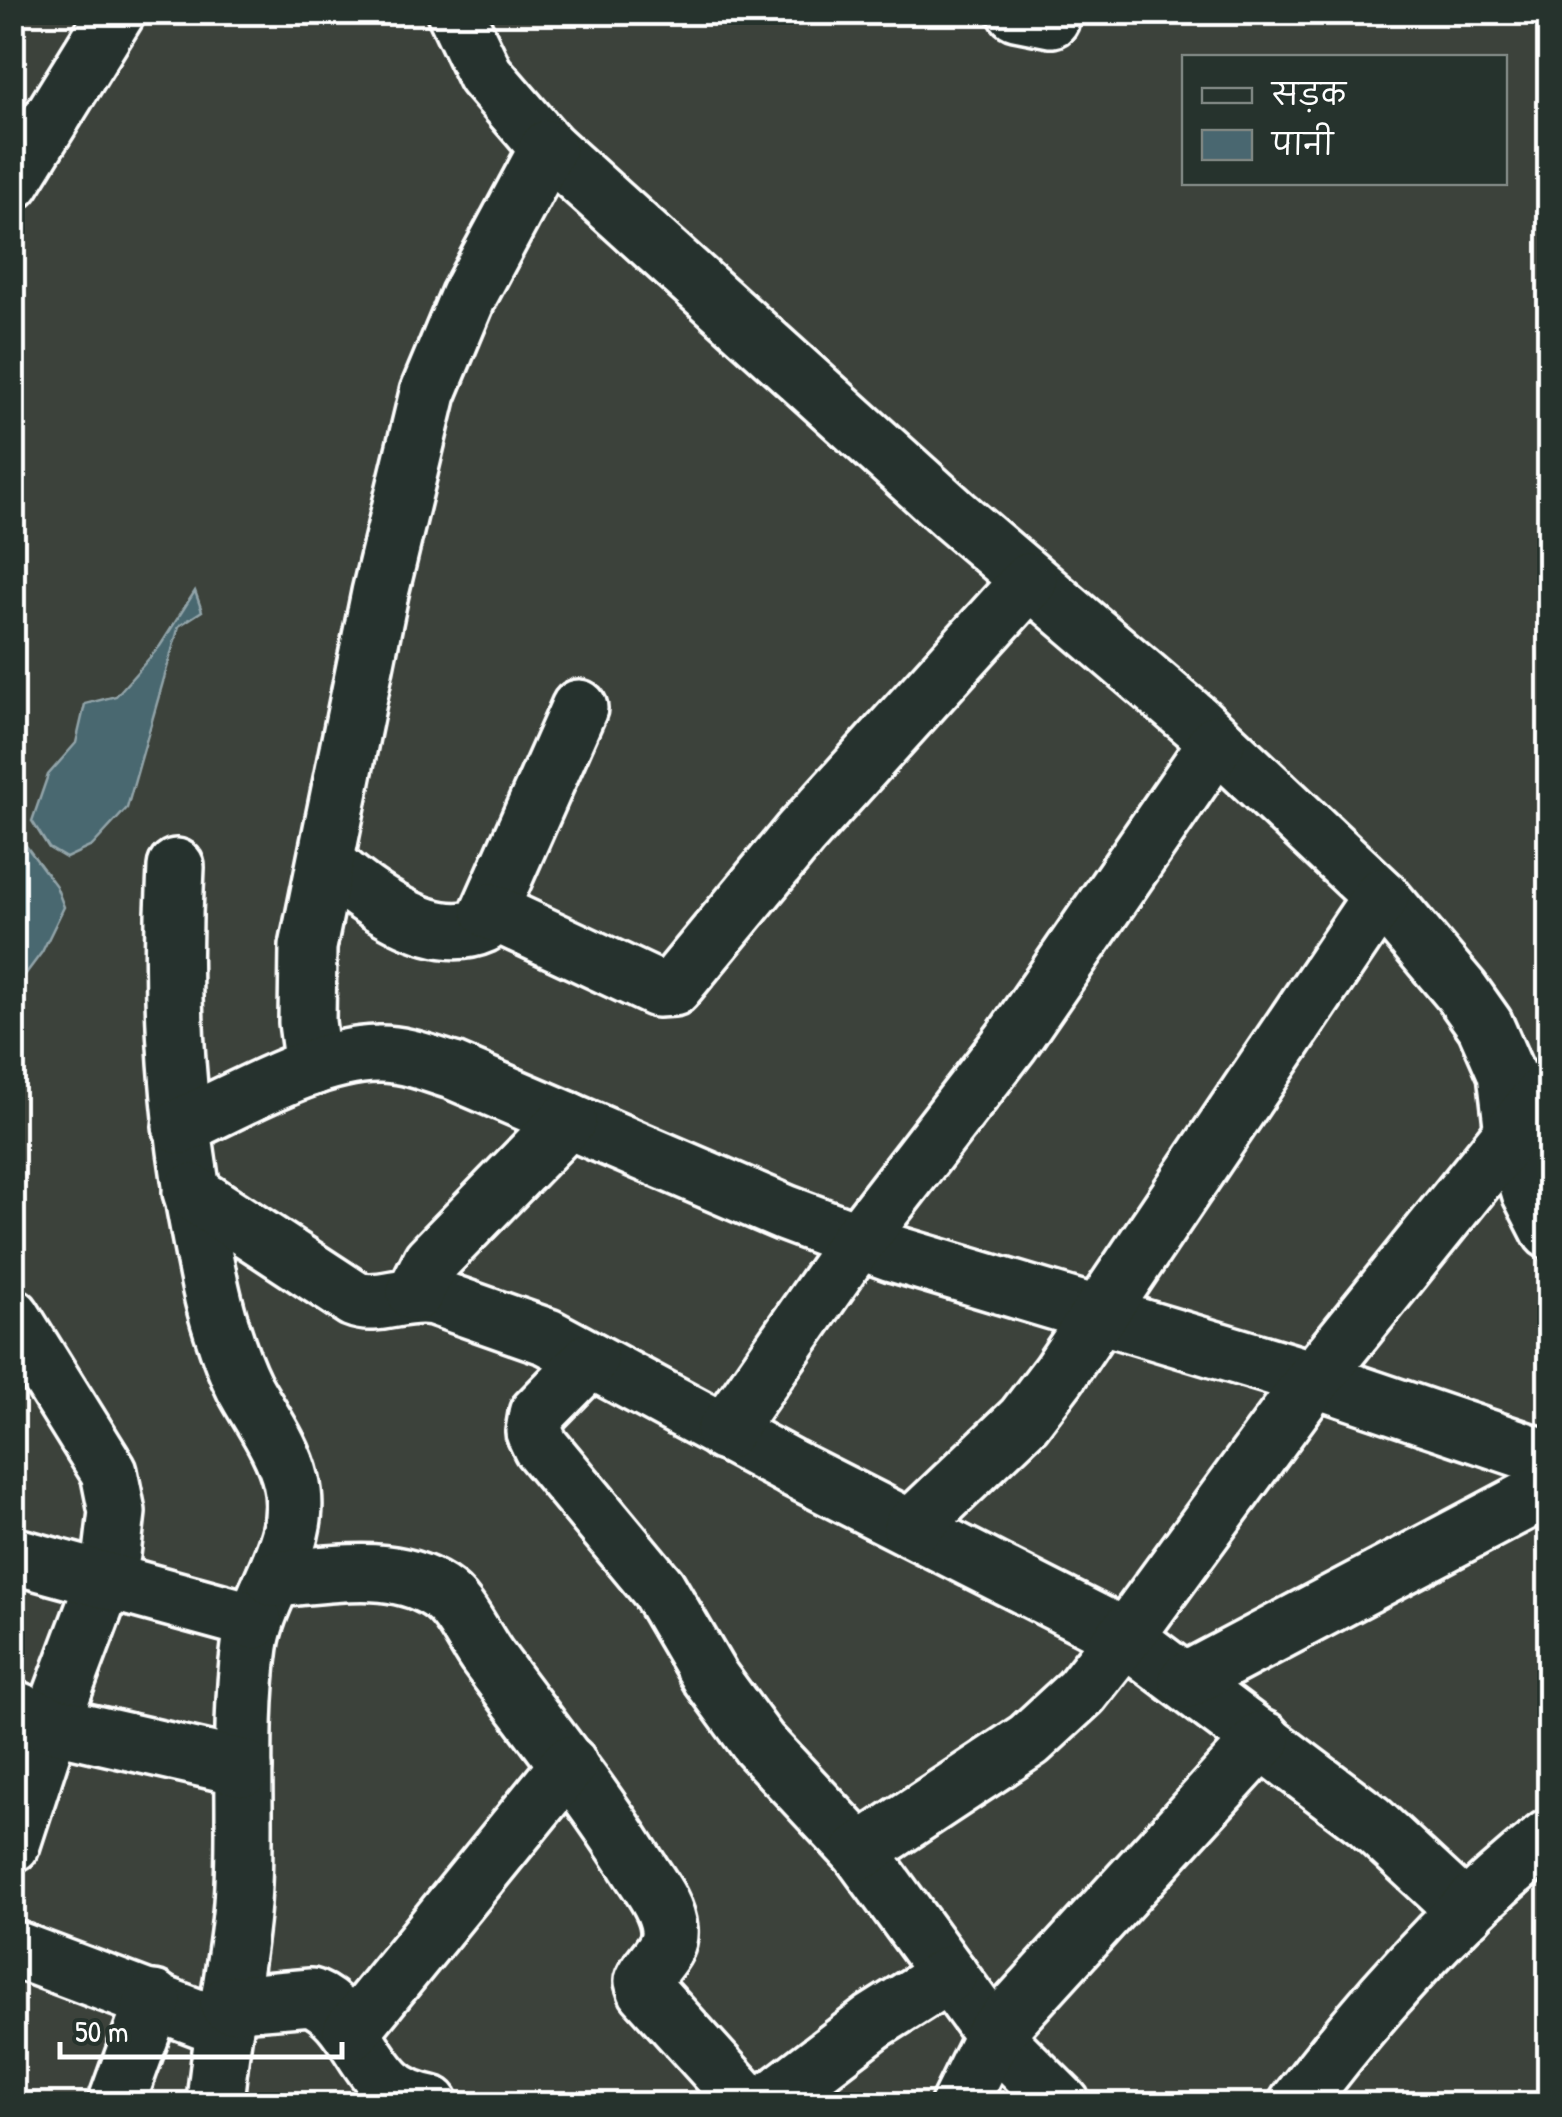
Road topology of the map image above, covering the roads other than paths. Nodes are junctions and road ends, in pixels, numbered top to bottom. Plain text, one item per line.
1 (116, 12) edge
2 (455, 12) edge
3 (548, 148) junction
4 (12, 182) edge
5 (1029, 581) junction
6 (579, 708) dead end
7 (1217, 742) junction
8 (326, 862) junction
9 (176, 867) dead end
10 (1382, 896) junction
11 (490, 910) junction
12 (313, 1067) junction
13 (1550, 1086) edge
14 (568, 1120) junction
15 (181, 1126) junction
16 (1513, 1133) junction
17 (191, 1192) junction
18 (1550, 1231) edge
19 (858, 1240) junction
20 (416, 1293) junction
21 (12, 1316) edge
22 (1098, 1316) junction
23 (590, 1360) junction
24 (1314, 1379) junction
25 (724, 1433) junction
26 (1550, 1459) edge
27 (1550, 1488) edge
28 (910, 1528) junction
29 (12, 1555) edge
30 (105, 1580) junction
31 (265, 1600) junction
32 (1124, 1637) junction
33 (1186, 1680) junction
34 (32, 1716) edge
35 (1264, 1739) junction
36 (569, 1764) junction
37 (244, 1768) junction
38 (1550, 1837) edge
39 (12, 1844) edge
40 (860, 1852) junction
41 (1466, 1912) junction
42 (12, 1948) edge
43 (949, 1974) junction
44 (154, 2000) junction
45 (226, 2016) junction
46 (351, 2032) junction
47 (993, 2034) junction
48 (116, 2104) edge
49 (215, 2104) edge
50 (430, 2104) edge
51 (748, 2104) edge
52 (766, 2104) edge
53 (958, 2104) edge
54 (1062, 2104) edge
55 (1297, 2104) edge

1 - 4 street
2 - 3 street
3 - 5 street
3 - 8 street
5 - 7 street
5 - 11 street
6 - 11 street
7 - 10 street
7 - 19 street
8 - 11 street
8 - 12 street
9 - 15 street
10 - 16 street
10 - 22 street
12 - 14 street
12 - 15 street
13 - 16 street
14 - 19 street
14 - 20 street
15 - 17 street
16 - 18 street
16 - 24 street
17 - 20 street
17 - 31 street
19 - 22 street
19 - 25 street
20 - 23 street
21 - 30 street
22 - 24 street
22 - 28 street
23 - 25 street
23 - 40 street
24 - 26 street
24 - 32 street
25 - 28 street
27 - 33 street
28 - 32 street
29 - 30 street
30 - 31 street
30 - 34 street
31 - 36 street
31 - 37 street
32 - 33 street
32 - 40 street
33 - 35 street
34 - 37 street
34 - 39 street
35 - 41 street
35 - 47 street
36 - 46 street
36 - 51 street
37 - 45 street
38 - 41 street
40 - 43 street
41 - 55 street
42 - 44 street
43 - 47 street
43 - 52 street
44 - 45 street
44 - 48 street
45 - 46 street
45 - 49 street
46 - 50 street
47 - 53 street
47 - 54 street

